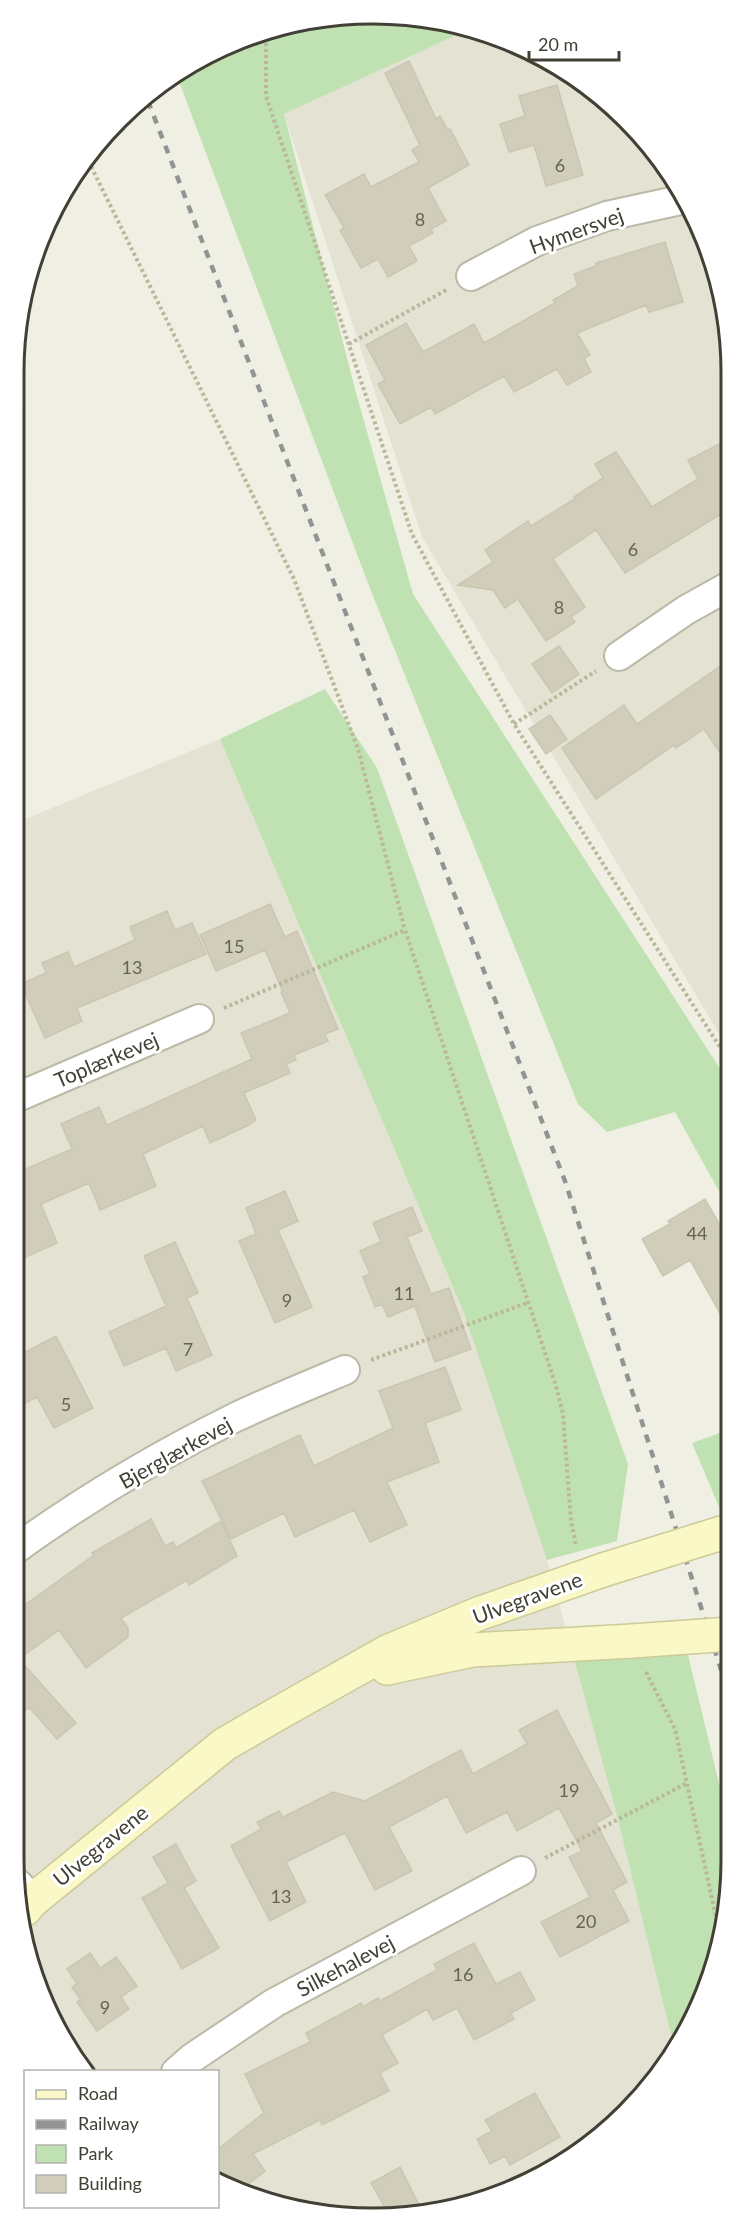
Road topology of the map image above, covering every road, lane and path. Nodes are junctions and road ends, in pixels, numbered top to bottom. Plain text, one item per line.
1 (266, 40) edge
2 (91, 167) edge
3 (676, 201) edge
4 (471, 276) joint
5 (349, 344) junction
6 (721, 590) edge
7 (619, 656) joint
8 (514, 724) junction
9 (405, 930) junction
10 (199, 1019) joint
11 (721, 1049) edge
12 (24, 1095) edge
13 (527, 1303) junction
14 (345, 1370) joint
15 (721, 1533) edge
16 (24, 1544) edge
17 (601, 1571) junction
18 (721, 1635) edge
19 (632, 1641) junction
20 (331, 1684) junction
21 (687, 1783) junction
22 (521, 1871) joint
23 (26, 1897) edge
24 (716, 1916) edge
25 (178, 2070) edge

1 - 5 path
2 - 9 path
3 - 4 street, Hymersvej
4 - 5 path
5 - 8 path
6 - 7 street
7 - 8 path
8 - 11 path
9 - 10 path
9 - 13 path
10 - 12 street, Toplærkevej
13 - 14 path
13 - 17 path
14 - 16 street, Bjerglærkevej
15 - 17 street, Ulvegravene, bridge
17 - 20 street, Ulvegravene
18 - 19 street, Ulvegravene, bridge
19 - 20 street, Ulvegravene
19 - 21 path
20 - 23 street, Ulvegravene
21 - 22 path
21 - 24 path
22 - 25 street, Silkehalevej

